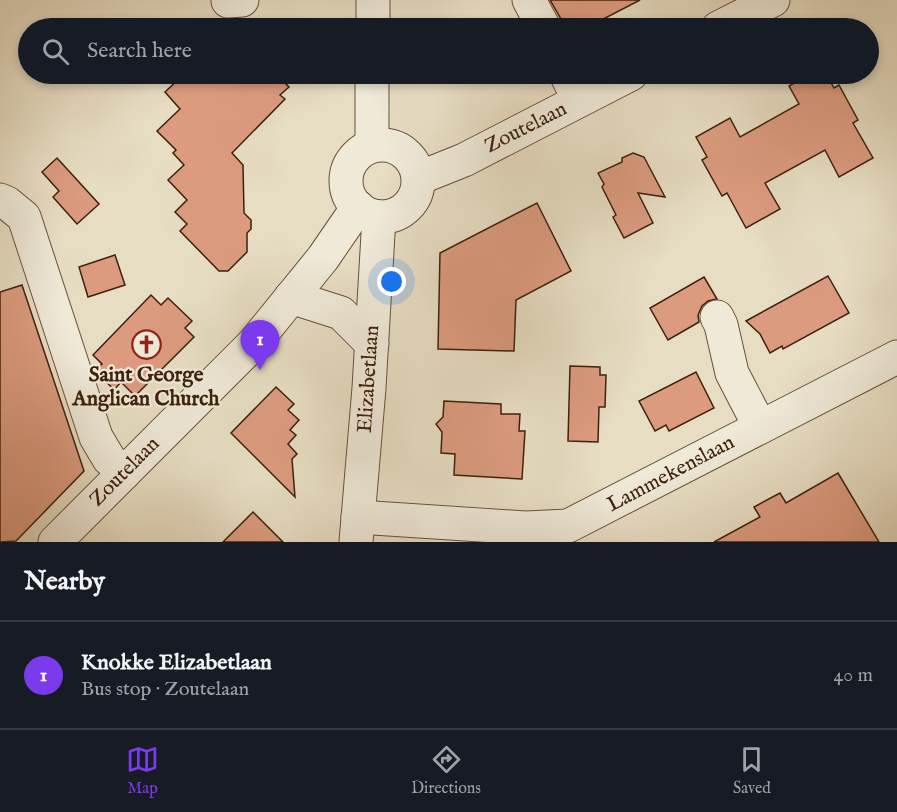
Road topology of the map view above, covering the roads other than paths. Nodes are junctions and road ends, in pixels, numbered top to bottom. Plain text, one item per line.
1 (373, 0) edge
2 (530, 0) edge
3 (773, 0) edge
4 (373, 18) edge
5 (539, 18) edge
6 (738, 18) edge
7 (372, 84) edge
8 (573, 87) edge
9 (372, 146) junction
10 (419, 178) junction
11 (0, 200) edge
12 (368, 212) junction
13 (291, 297) junction
14 (717, 317) dead end
15 (372, 344) junction
16 (897, 357) edge
17 (760, 427) junction
18 (124, 473) junction
19 (357, 529) edge
20 (55, 542) edge

1 - 4 street
2 - 5 street
3 - 6 street
7 - 9 street
8 - 10 street, Zoutelaan
9 - 10 street
9 - 12 street
10 - 12 street
11 - 18 street
12 - 13 street, Zoutelaan
12 - 15 street, Elizabetlaan
13 - 15 street
13 - 18 street, Zoutelaan
14 - 17 street
15 - 19 street, Elizabetlaan
16 - 17 street, Lammekenslaan
17 - 19 street, Lammekenslaan
18 - 20 street, Zoutelaan

